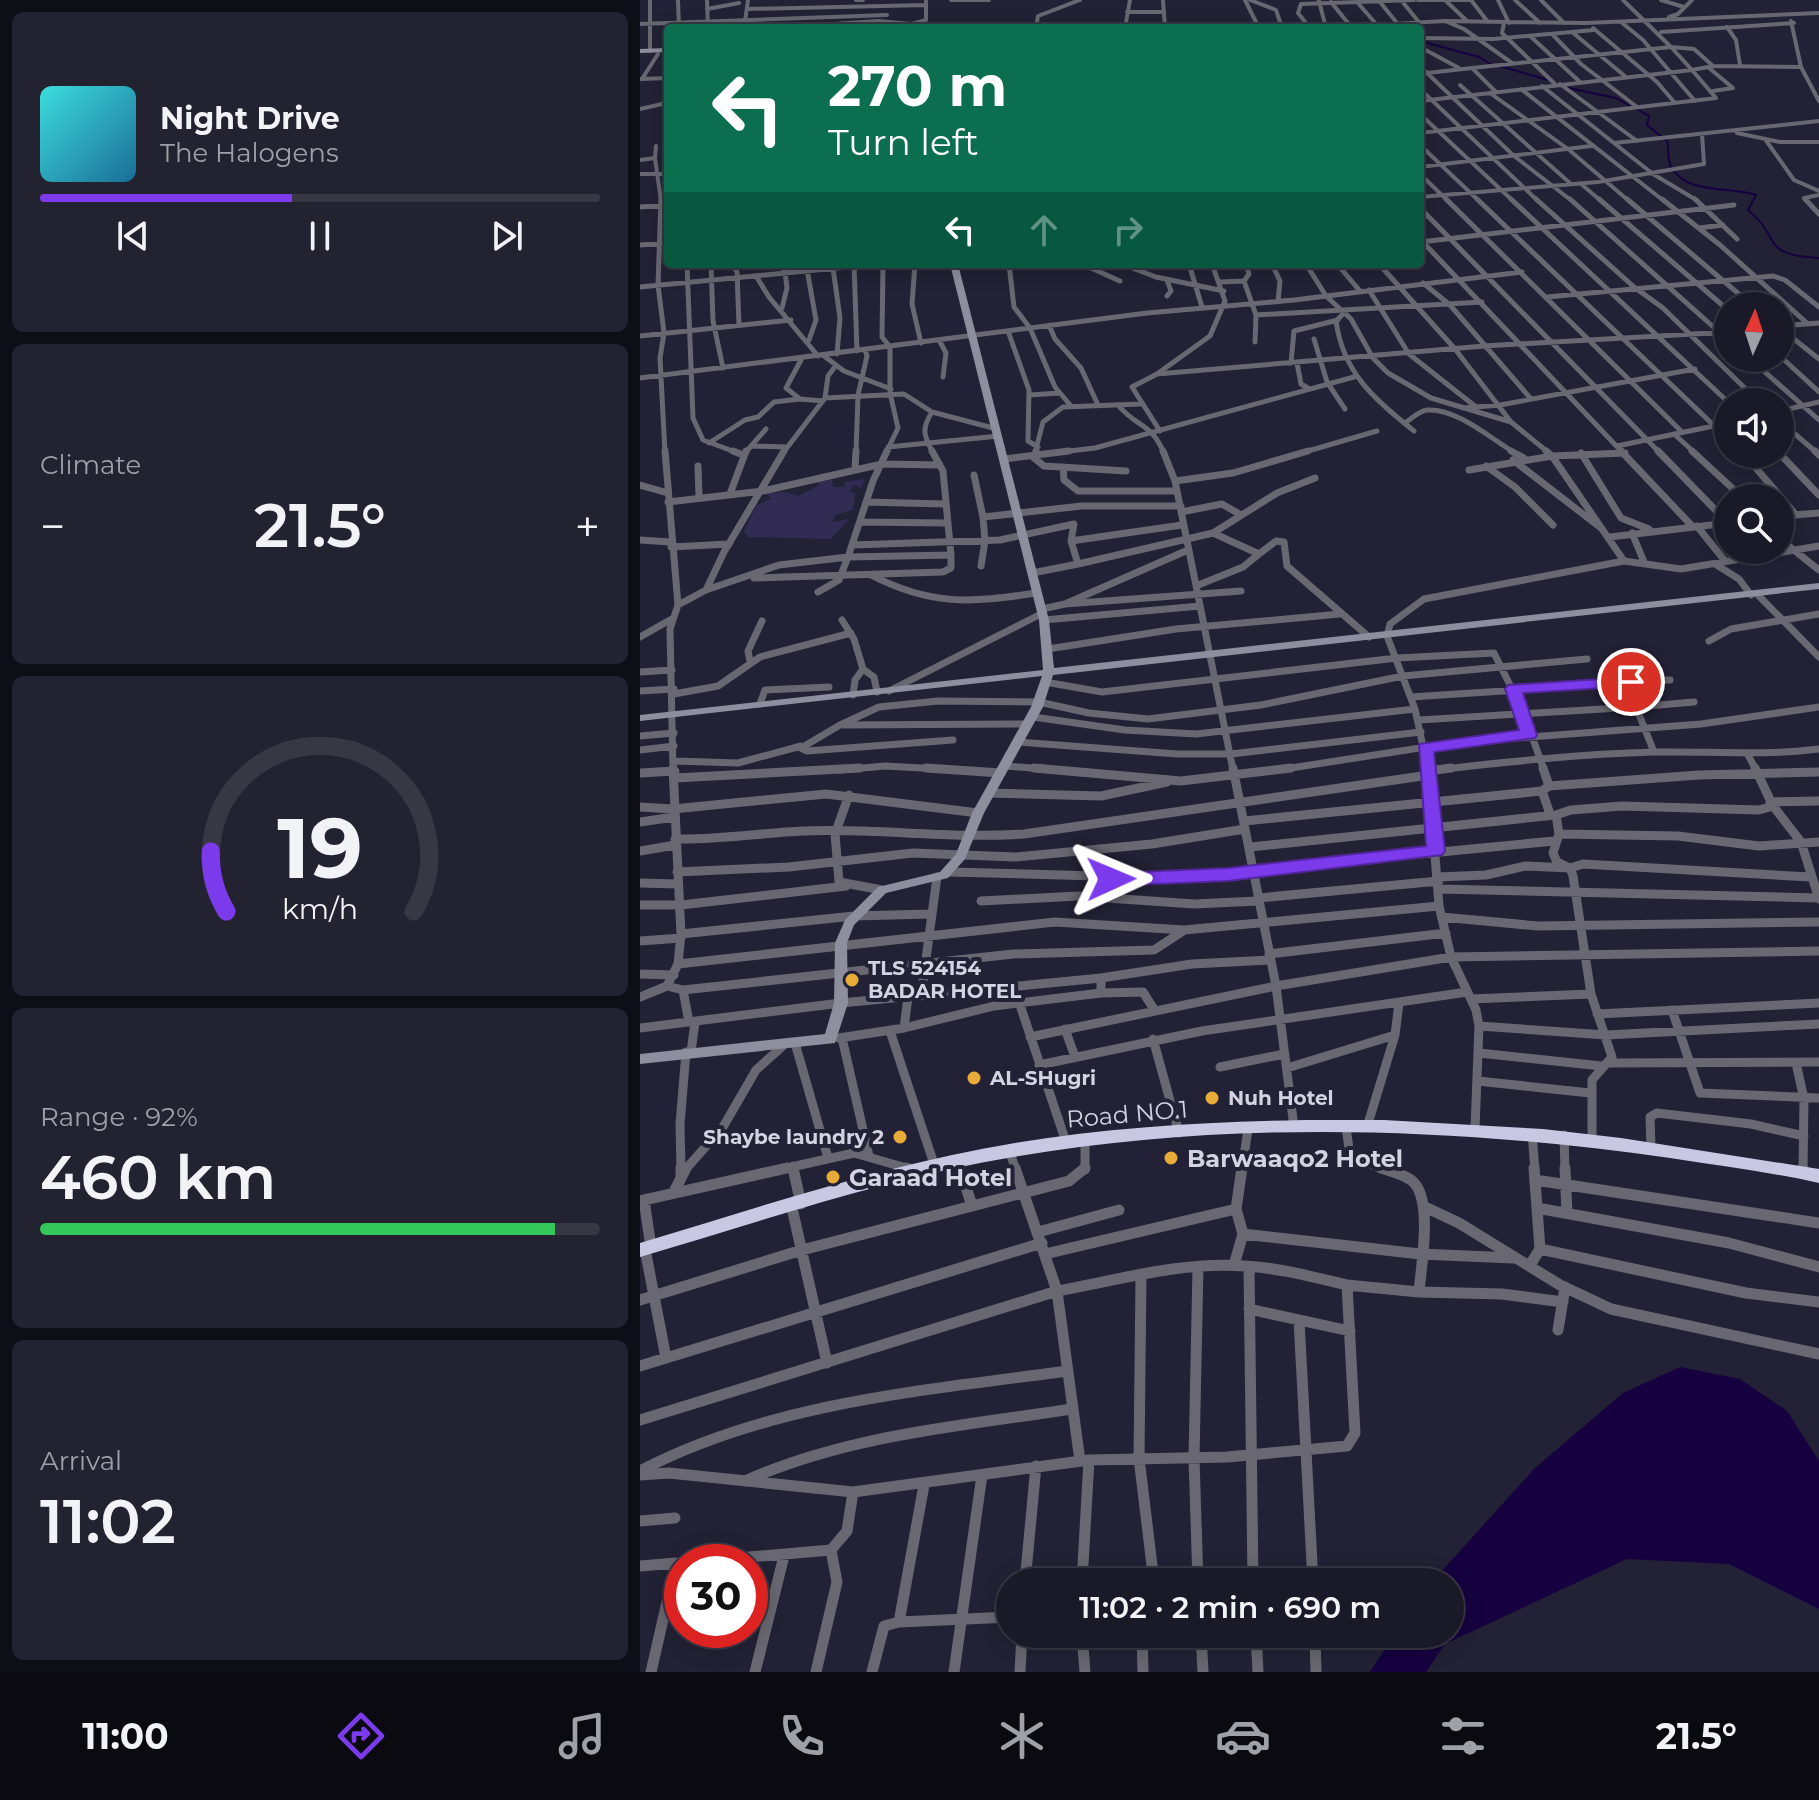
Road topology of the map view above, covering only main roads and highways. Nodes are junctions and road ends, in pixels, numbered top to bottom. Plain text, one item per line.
1 (1811, 1174) edge
2 (646, 1249) edge

1 - 2 highway, Road NO.1

